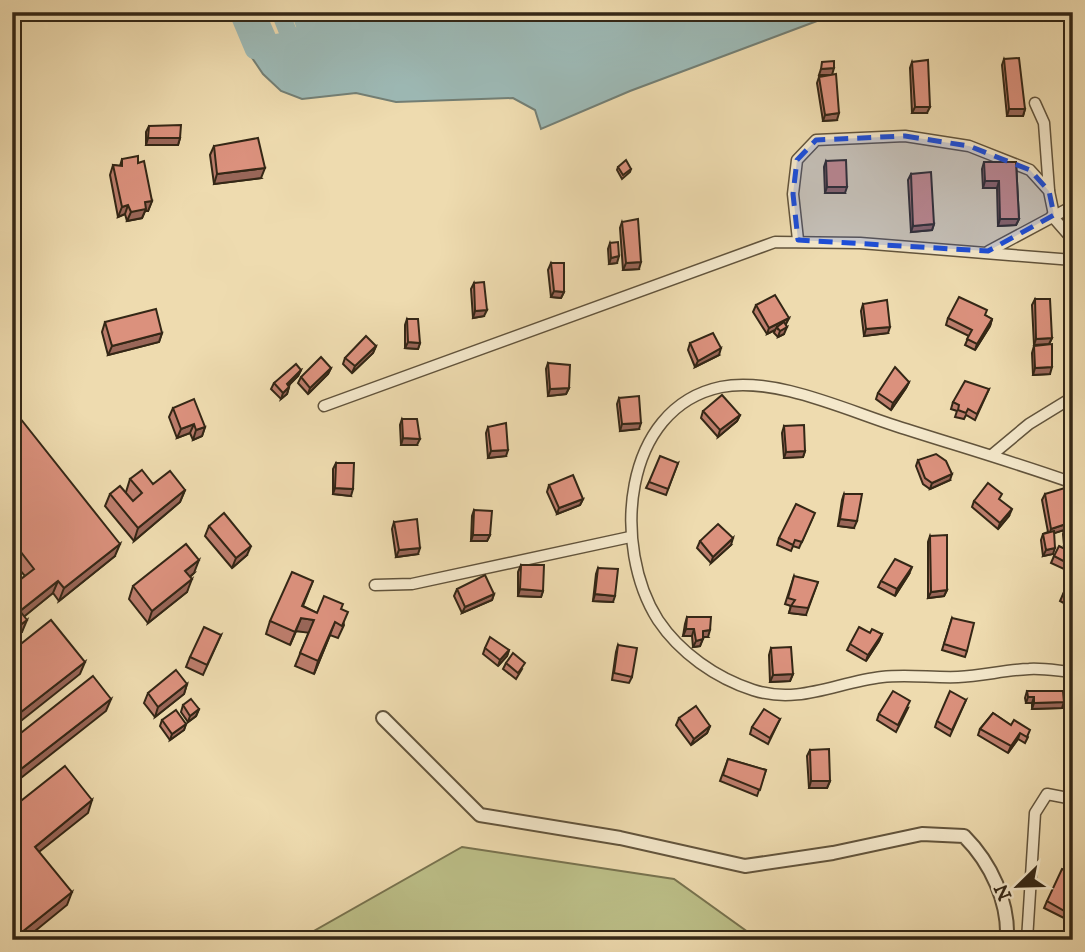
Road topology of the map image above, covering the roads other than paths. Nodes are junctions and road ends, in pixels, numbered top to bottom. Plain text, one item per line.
1 (1035, 103) dead end
2 (1049, 191) junction
3 (1073, 206) edge
4 (1053, 215) junction
5 (798, 240) junction
6 (1073, 240) edge
7 (989, 251) junction
8 (1073, 260) edge
9 (1073, 397) edge
10 (324, 406) dead end
11 (993, 454) junction
12 (1073, 483) edge
13 (631, 537) junction
14 (375, 584) dead end
15 (1073, 672) edge
16 (383, 718) dead end
17 (1073, 799) edge
18 (1007, 940) edge
19 (1027, 940) edge

1 - 2 street
2 - 4 street
2 - 5 street
3 - 4 street
4 - 6 street
4 - 7 street
5 - 7 street
5 - 10 street
7 - 8 street
9 - 11 street
11 - 12 street
11 - 13 street
13 - 14 street
13 - 15 street
16 - 18 street
17 - 19 street

